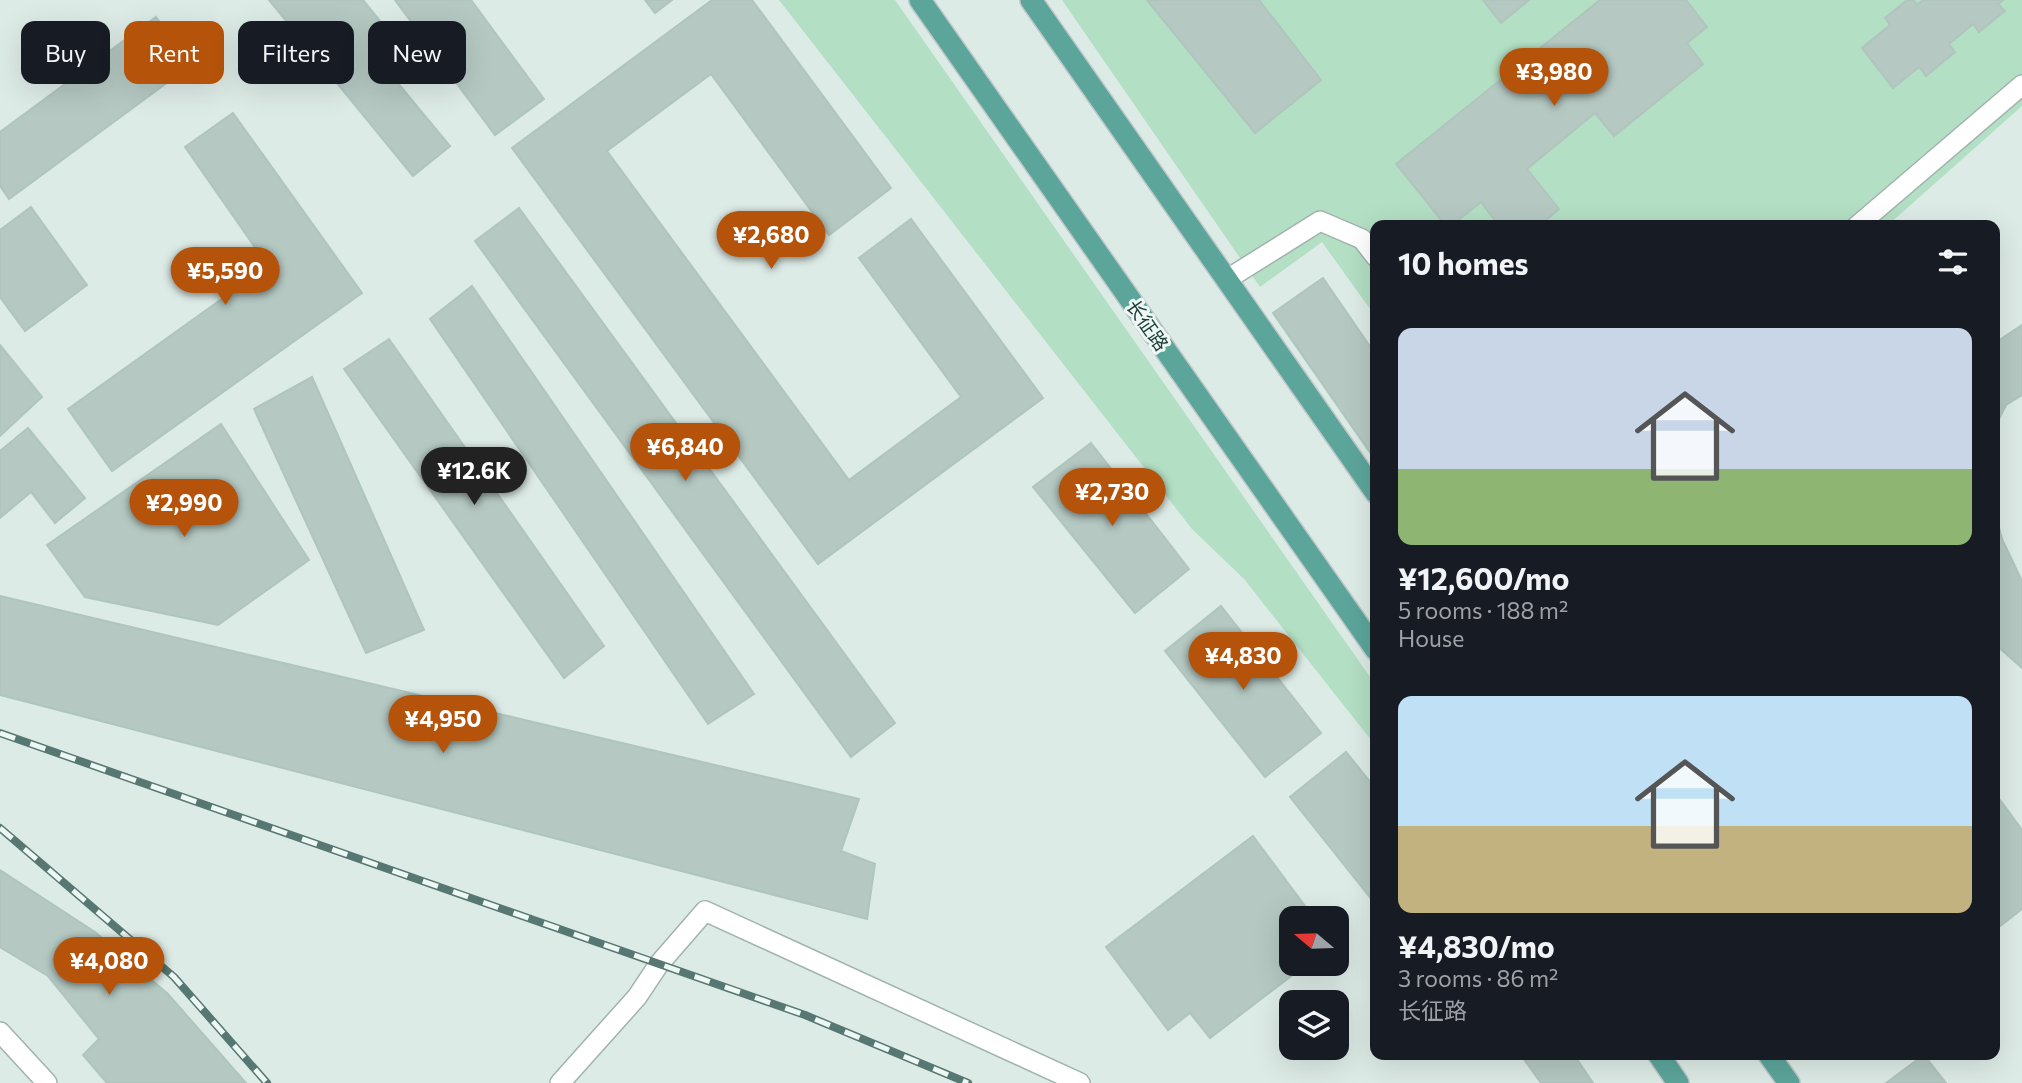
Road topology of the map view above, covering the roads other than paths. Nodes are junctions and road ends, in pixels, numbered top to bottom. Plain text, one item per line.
1 (920, 0) edge
2 (1031, 0) edge
3 (2022, 85) edge
4 (1864, 220) edge
5 (1370, 249) edge
6 (1226, 280) junction
7 (1370, 484) edge
8 (1370, 641) edge
9 (0, 1032) edge
10 (1662, 1060) edge
11 (1773, 1060) edge
12 (47, 1083) edge
13 (560, 1083) edge
14 (1080, 1083) edge
15 (1678, 1083) edge
16 (1789, 1083) edge

1 - 8 main road, 长征路
2 - 6 main road
3 - 4 lane
5 - 6 lane
6 - 7 main road
9 - 12 lane
10 - 15 main road
11 - 16 main road
13 - 14 lane

